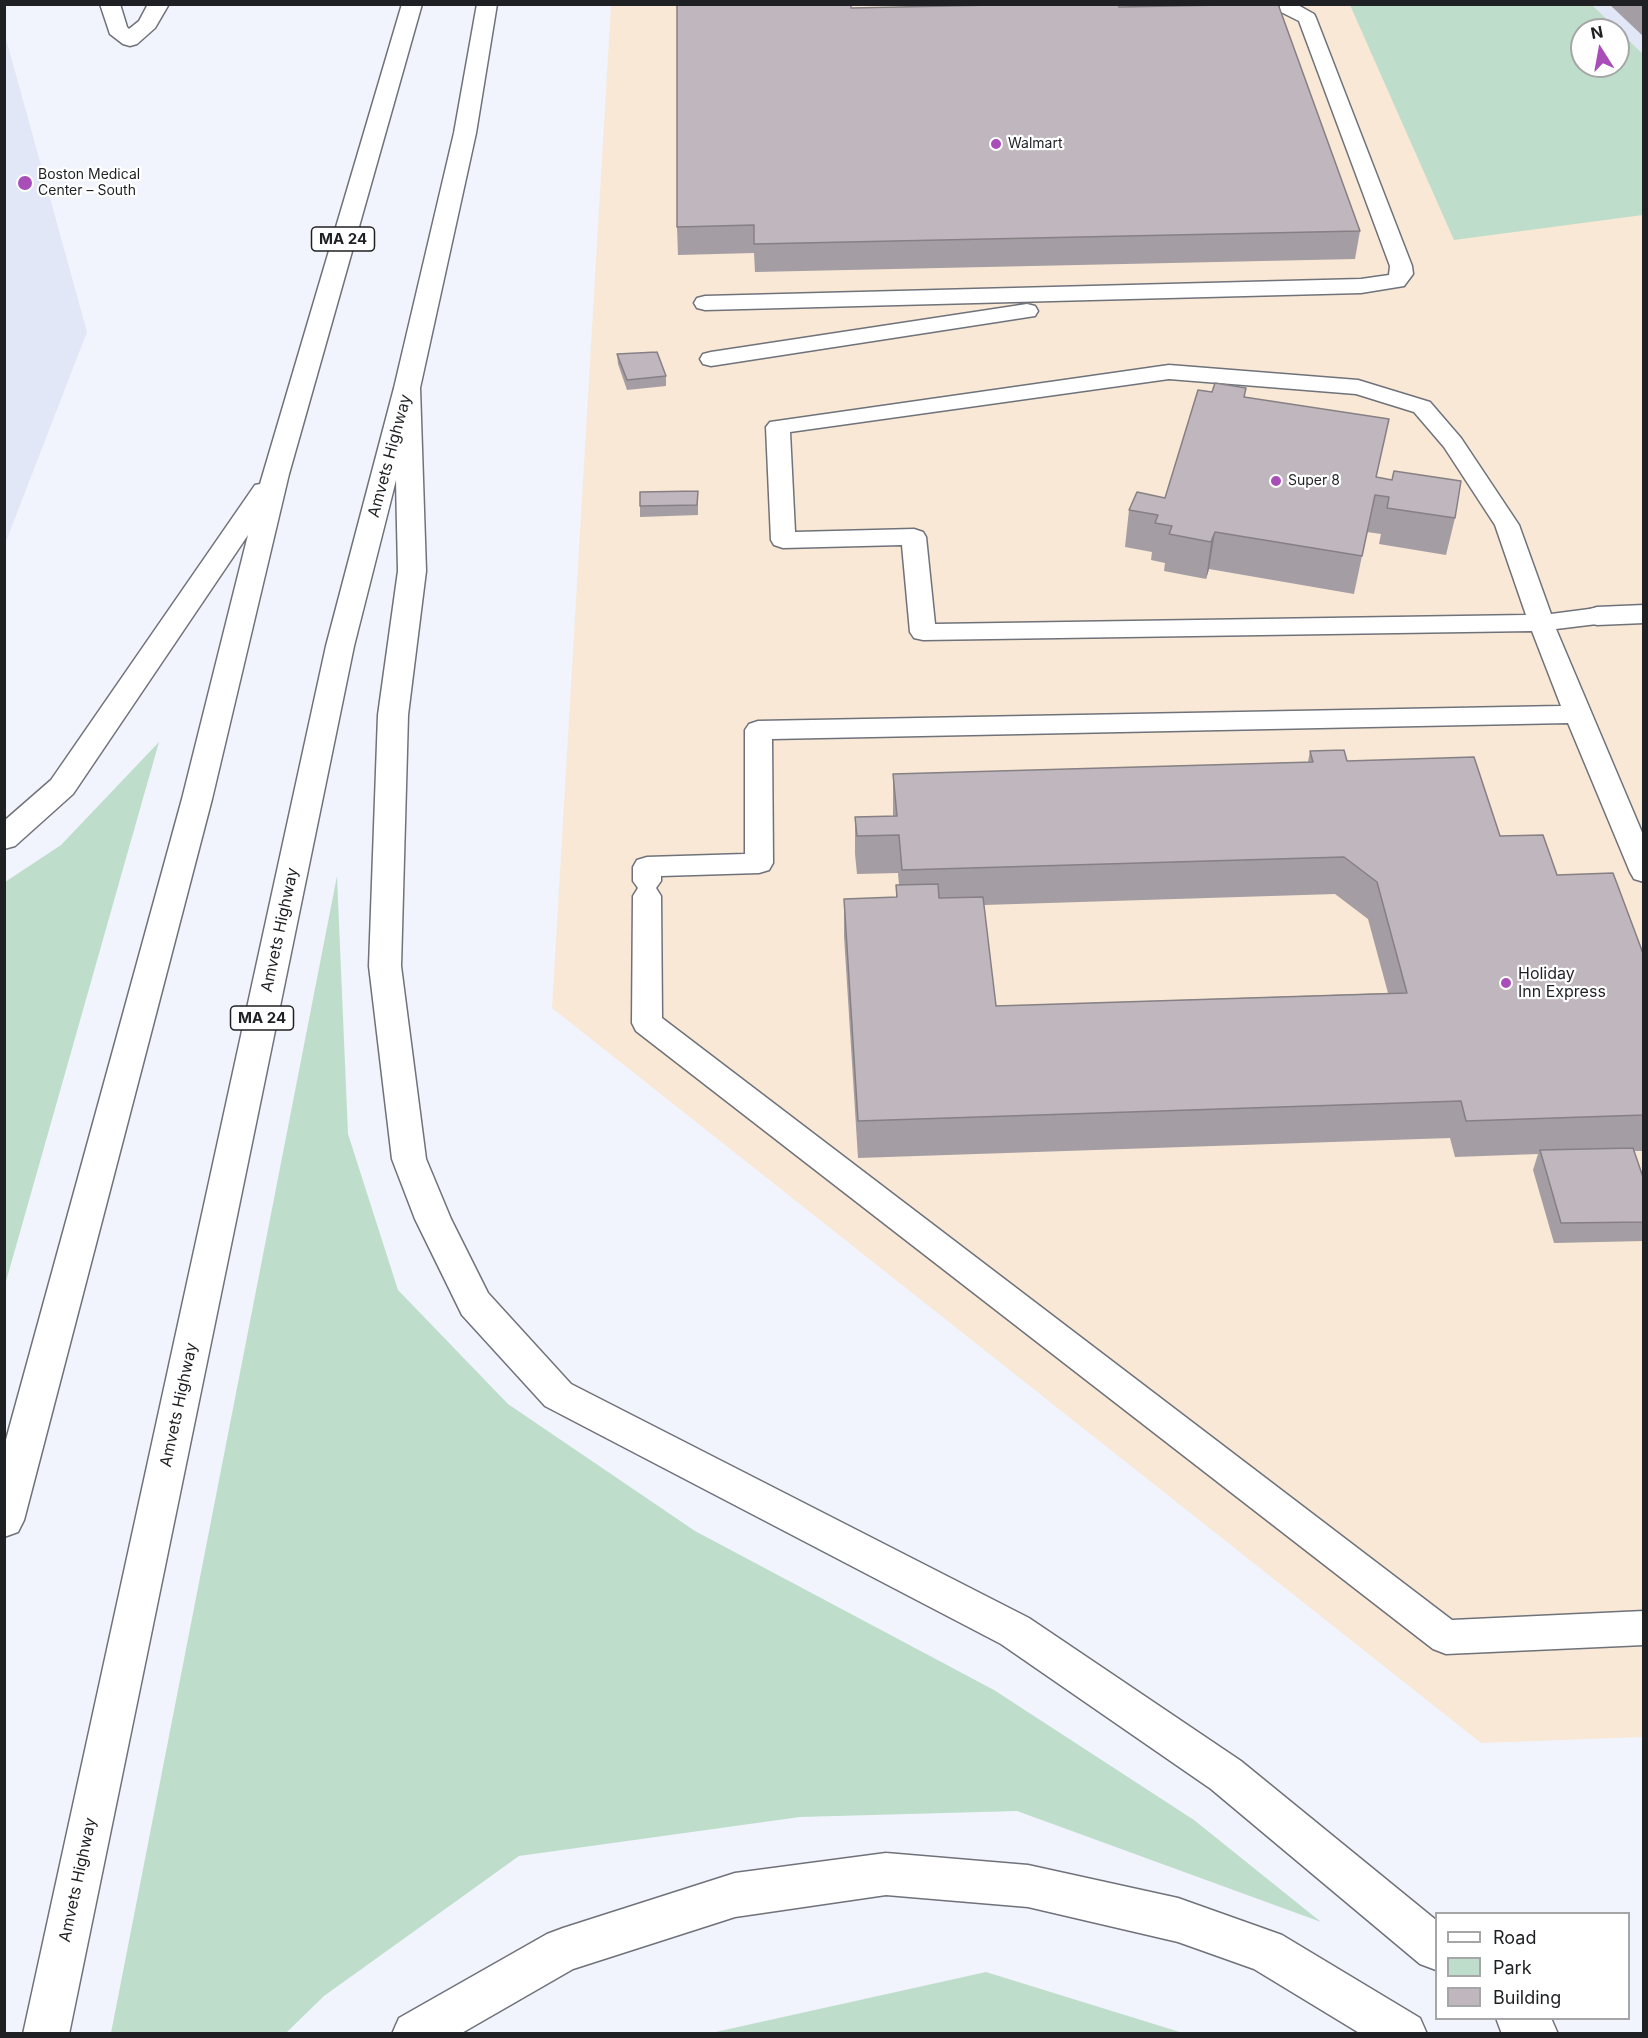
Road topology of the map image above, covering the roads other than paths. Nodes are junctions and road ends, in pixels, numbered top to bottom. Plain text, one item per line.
1 (110, 4) edge
2 (159, 4) edge
3 (412, 4) edge
4 (487, 4) edge
5 (1144, 4) edge
6 (1287, 6) edge
7 (1219, 9) edge
8 (1265, 9) edge
9 (1154, 291) junction
10 (705, 303) dead end
11 (711, 359) dead end
12 (408, 388) junction
13 (276, 474) junction
14 (1644, 614) edge
15 (1597, 616) joint
16 (1541, 623) junction
17 (1578, 714) junction
18 (4, 838) edge
19 (1644, 872) edge
20 (4, 1520) edge
21 (1644, 1628) edge
22 (1435, 1946) edge
23 (1519, 2020) edge
24 (46, 2034) edge
25 (415, 2034) edge
26 (1404, 2034) edge
27 (1535, 2034) edge

1 - 2 main road
3 - 13 main road, MA 24
4 - 12 main road, Amvets Highway / MA 24
5 - 7 lane
6 - 8 lane
6 - 9 lane
9 - 10 lane
9 - 11 lane
12 - 22 main road
12 - 24 main road, Amvets Highway / MA 24
13 - 18 main road
13 - 20 main road, MA 24
14 - 15 main road
15 - 16 lane
16 - 16 lane
16 - 17 lane
17 - 19 lane
17 - 21 lane
23 - 27 main road
25 - 26 main road

